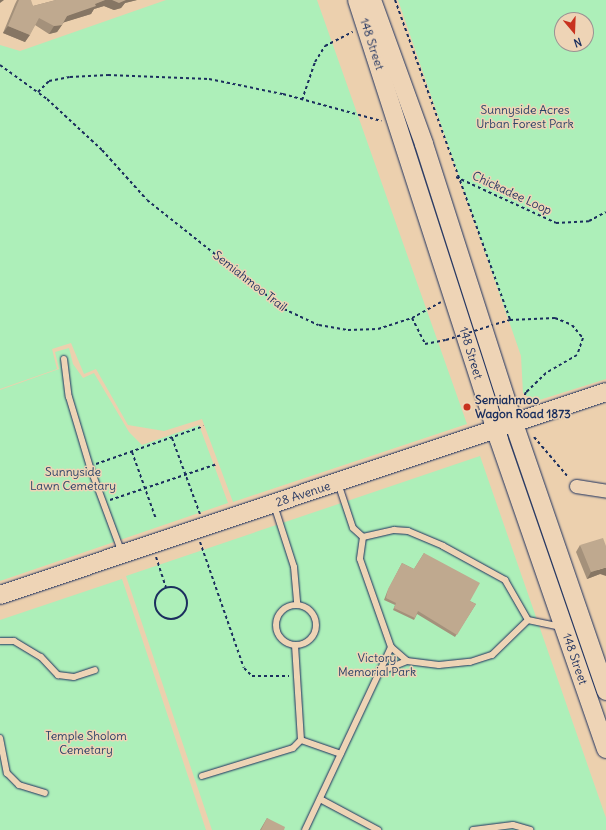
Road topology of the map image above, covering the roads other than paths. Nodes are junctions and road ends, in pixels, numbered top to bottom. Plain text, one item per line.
1 (357, 0) edge
2 (372, 0) edge
3 (64, 359) dead end
4 (606, 392) edge
5 (521, 421) junction
6 (496, 430) junction
7 (338, 483) junction
8 (576, 486) road end
9 (606, 491) edge
10 (274, 503) junction
11 (363, 537) junction
12 (123, 554) junction
13 (0, 595) edge
14 (297, 604) junction
15 (528, 620) junction
16 (564, 627) junction
17 (0, 641) edge
18 (295, 645) junction
19 (391, 648) junction
20 (407, 661) junction
21 (95, 670) dead end
22 (382, 671) junction
23 (606, 691) edge
24 (0, 738) edge
25 (301, 740) junction
26 (606, 749) edge
27 (341, 754) junction
28 (202, 776) dead end
29 (45, 793) dead end
30 (320, 799) junction
31 (305, 830) edge
32 (378, 830) edge
33 (473, 830) edge
34 (530, 830) edge

1 - 6 main road, 148 Street
2 - 5 main road, 148 Street
3 - 12 lane
4 - 5 main road, 28 Avenue
5 - 6 main road, 28 Avenue
5 - 23 main road, 148 Street
6 - 7 main road, 28 Avenue
6 - 16 main road, 148 Street
7 - 10 main road, 28 Avenue
7 - 11 lane
8 - 9 street
10 - 12 main road, 28 Avenue
10 - 14 lane
11 - 15 lane
11 - 19 lane
12 - 13 main road, 28 Avenue
14 - 18 lane
14 - 18 lane
15 - 16 lane
15 - 20 lane
16 - 26 main road, 148 Street
17 - 21 lane
18 - 25 lane
19 - 20 lane
19 - 22 lane
20 - 22 lane
22 - 27 lane
24 - 29 lane
25 - 27 lane
25 - 28 lane
27 - 30 lane
30 - 31 lane
30 - 32 lane
33 - 34 lane

